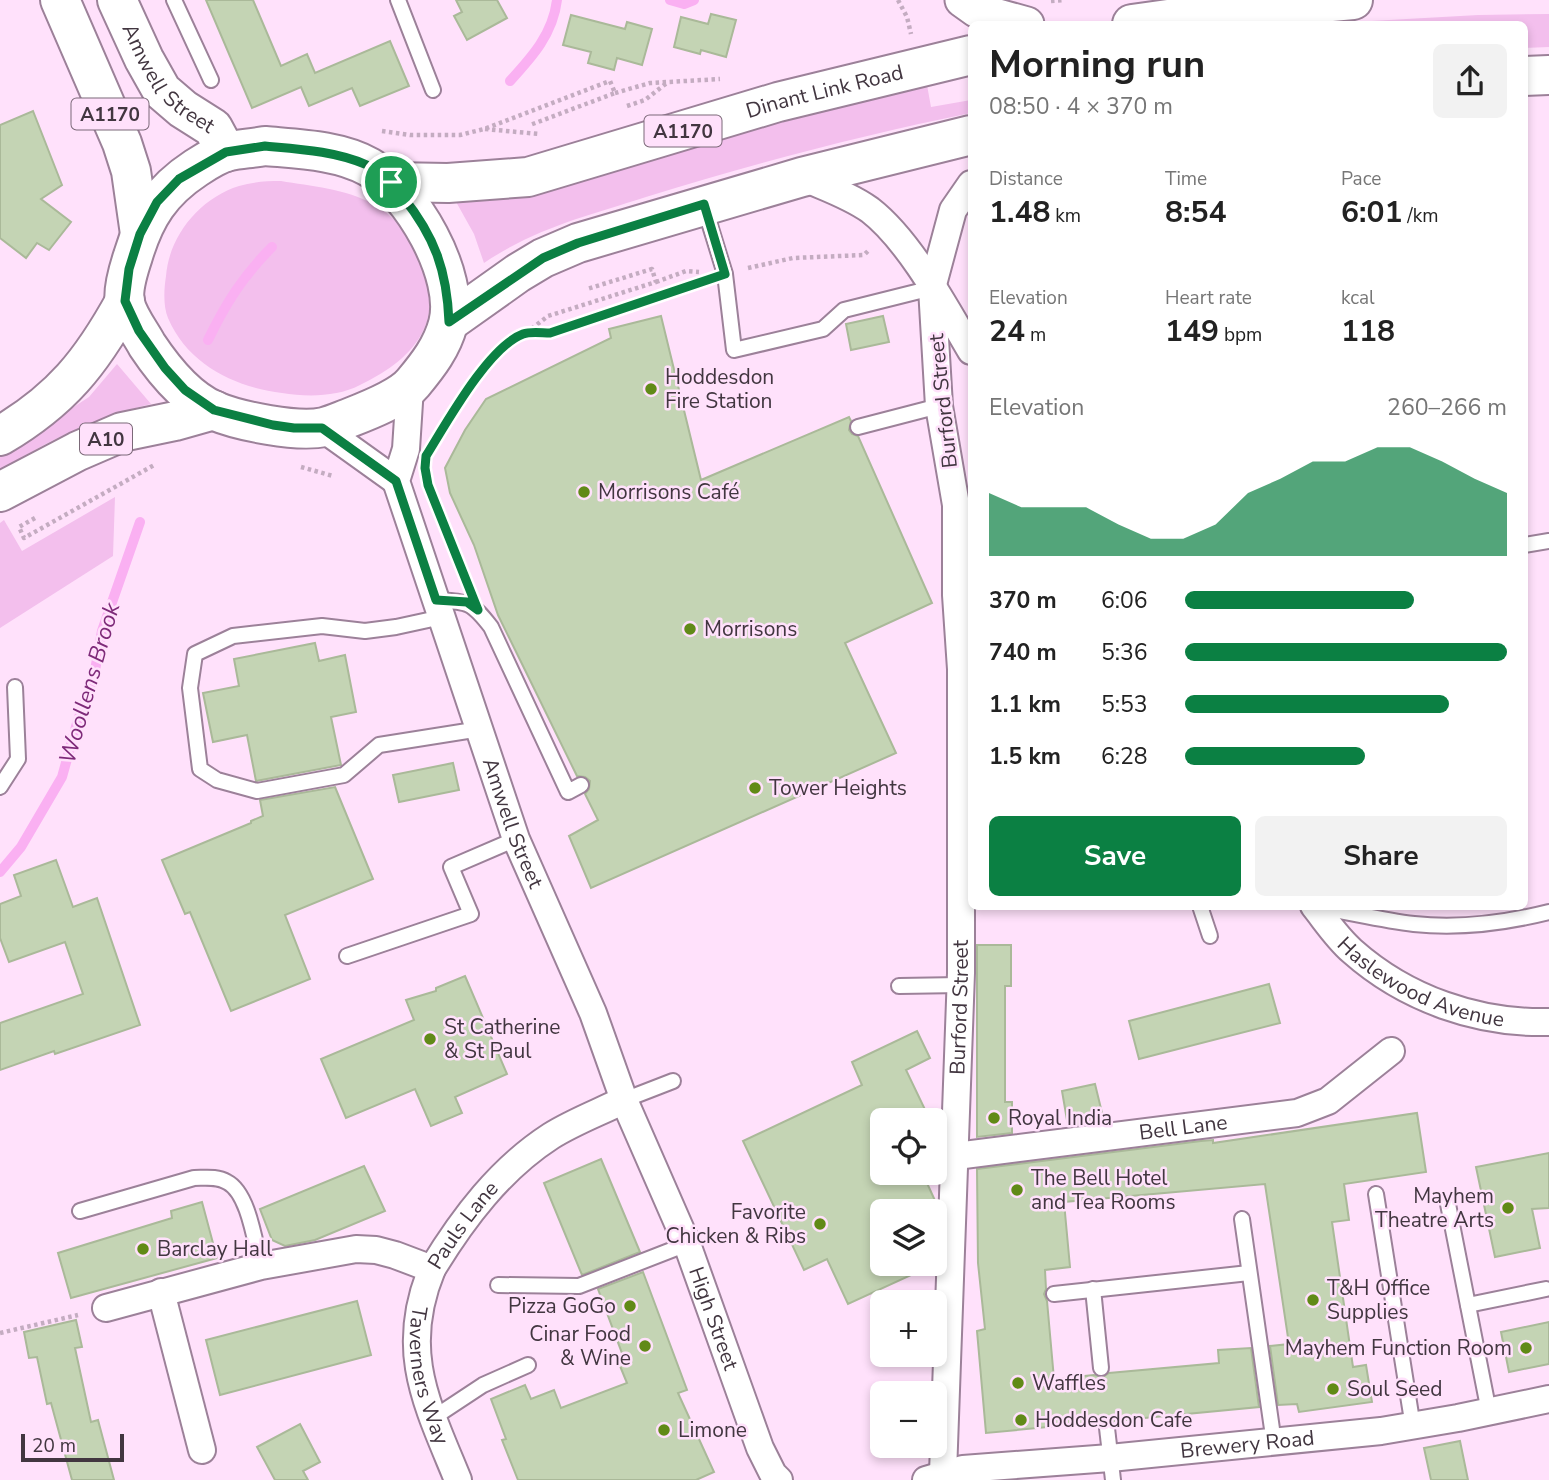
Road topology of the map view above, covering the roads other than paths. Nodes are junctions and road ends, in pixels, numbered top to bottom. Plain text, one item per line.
1 (60, 0) edge
2 (117, 0) edge
3 (174, 0) edge
4 (398, 0) edge
5 (962, 0) edge
6 (1353, 0) edge
7 (1016, 21) edge
8 (1154, 21) edge
9 (968, 56) edge
10 (1549, 75) edge
11 (1528, 76) edge
12 (211, 80) dead end
13 (433, 90) dead end
14 (968, 136) edge
15 (226, 152) junction
16 (802, 177) junction
17 (391, 182) junction
18 (968, 188) edge
19 (704, 204) junction
20 (140, 234) junction
21 (932, 288) junction
22 (125, 301) junction
23 (449, 322) junction
24 (968, 346) edge
25 (410, 387) junction
26 (939, 406) junction
27 (214, 410) junction
28 (858, 427) dead end
29 (322, 428) junction
30 (0, 436) edge
31 (396, 481) junction
32 (0, 492) edge
33 (1549, 541) edge
34 (1528, 544) edge
35 (439, 608) junction
36 (965, 621) edge
37 (15, 687) dead end
38 (480, 729) junction
39 (581, 785) dead end
40 (0, 786) edge
41 (516, 839) junction
42 (967, 891) edge
43 (1201, 910) edge
44 (1318, 910) edge
45 (1336, 910) edge
46 (1549, 912) edge
47 (1210, 936) dead end
48 (347, 956) dead end
49 (961, 985) junction
50 (899, 986) dead end
51 (1549, 1022) edge
52 (1391, 1051) dead end
53 (673, 1081) dead end
54 (624, 1100) junction
55 (650, 1156) joint
56 (956, 1156) junction
57 (1376, 1194) dead end
58 (1448, 1204) dead end
59 (80, 1211) dead end
60 (1242, 1219) dead end
61 (687, 1244) junction
62 (261, 1266) junction
63 (432, 1269) junction
64 (1249, 1273) junction
65 (498, 1285) dead end
66 (1093, 1289) junction
67 (1546, 1289) dead end
68 (161, 1292) junction
69 (1054, 1294) dead end
70 (1468, 1305) junction
71 (106, 1308) road end
72 (528, 1365) dead end
73 (1101, 1368) dead end
74 (1549, 1399) edge
75 (1489, 1412) junction
76 (433, 1418) junction
77 (1413, 1427) junction
78 (1107, 1428) dead end
79 (1274, 1443) junction
80 (202, 1450) dead end
81 (1111, 1469) edge
82 (934, 1476) edge
83 (458, 1480) edge
84 (779, 1480) edge

1 - 20 main road, A1170
2 - 15 main road, Amwell Street / A1170
3 - 12 lane
4 - 13 lane
5 - 7 street
6 - 8 main road
9 - 17 main road, Dinant Link Road / A1170
10 - 11 main road
14 - 16 main road
15 - 17 main road
15 - 20 main road
16 - 19 main road
16 - 21 street
17 - 23 main road
18 - 21 street, Burford Street
19 - 21 lane
19 - 23 main road
20 - 22 main road
21 - 24 street
21 - 26 street, Burford Street
22 - 27 main road
22 - 30 main road
23 - 25 main road
25 - 29 main road
25 - 31 street
26 - 28 lane
26 - 36 street, Burford Street
27 - 29 main road
27 - 32 main road, A10
29 - 31 street
31 - 35 street, Amwell Street
33 - 34 lane
35 - 38 street, Amwell Street
35 - 38 lane
35 - 39 lane
36 - 42 street, Burford Street
37 - 40 lane
38 - 41 street, Amwell Street
41 - 48 lane
41 - 54 street, Amwell Street
42 - 49 street, Burford Street
43 - 47 lane
44 - 51 street, Haslewood Avenue
45 - 46 lane
49 - 50 lane
49 - 56 street, Burford Street
52 - 56 street, Bell Lane
53 - 54 lane
54 - 55 street, Amwell Street
54 - 63 street, Pauls Lane
55 - 61 street, High Street
56 - 82 street, Burford Street
57 - 77 lane
58 - 70 lane
59 - 62 lane
60 - 64 lane
61 - 65 lane
61 - 84 street, High Street
62 - 63 street, Pauls Lane
62 - 68 street, Pauls Lane
63 - 76 street, Taverners Way
64 - 66 lane
64 - 79 lane
66 - 69 lane
66 - 73 lane
67 - 70 lane
68 - 71 street, Pauls Lane
68 - 80 street
70 - 75 lane
72 - 76 lane
74 - 75 street, Brewery Road
75 - 77 street, Brewery Road
76 - 83 street, Taverners Way
77 - 79 street, Brewery Road
78 - 81 lane
79 - 81 street, Brewery Road
81 - 82 street, Brewery Road

